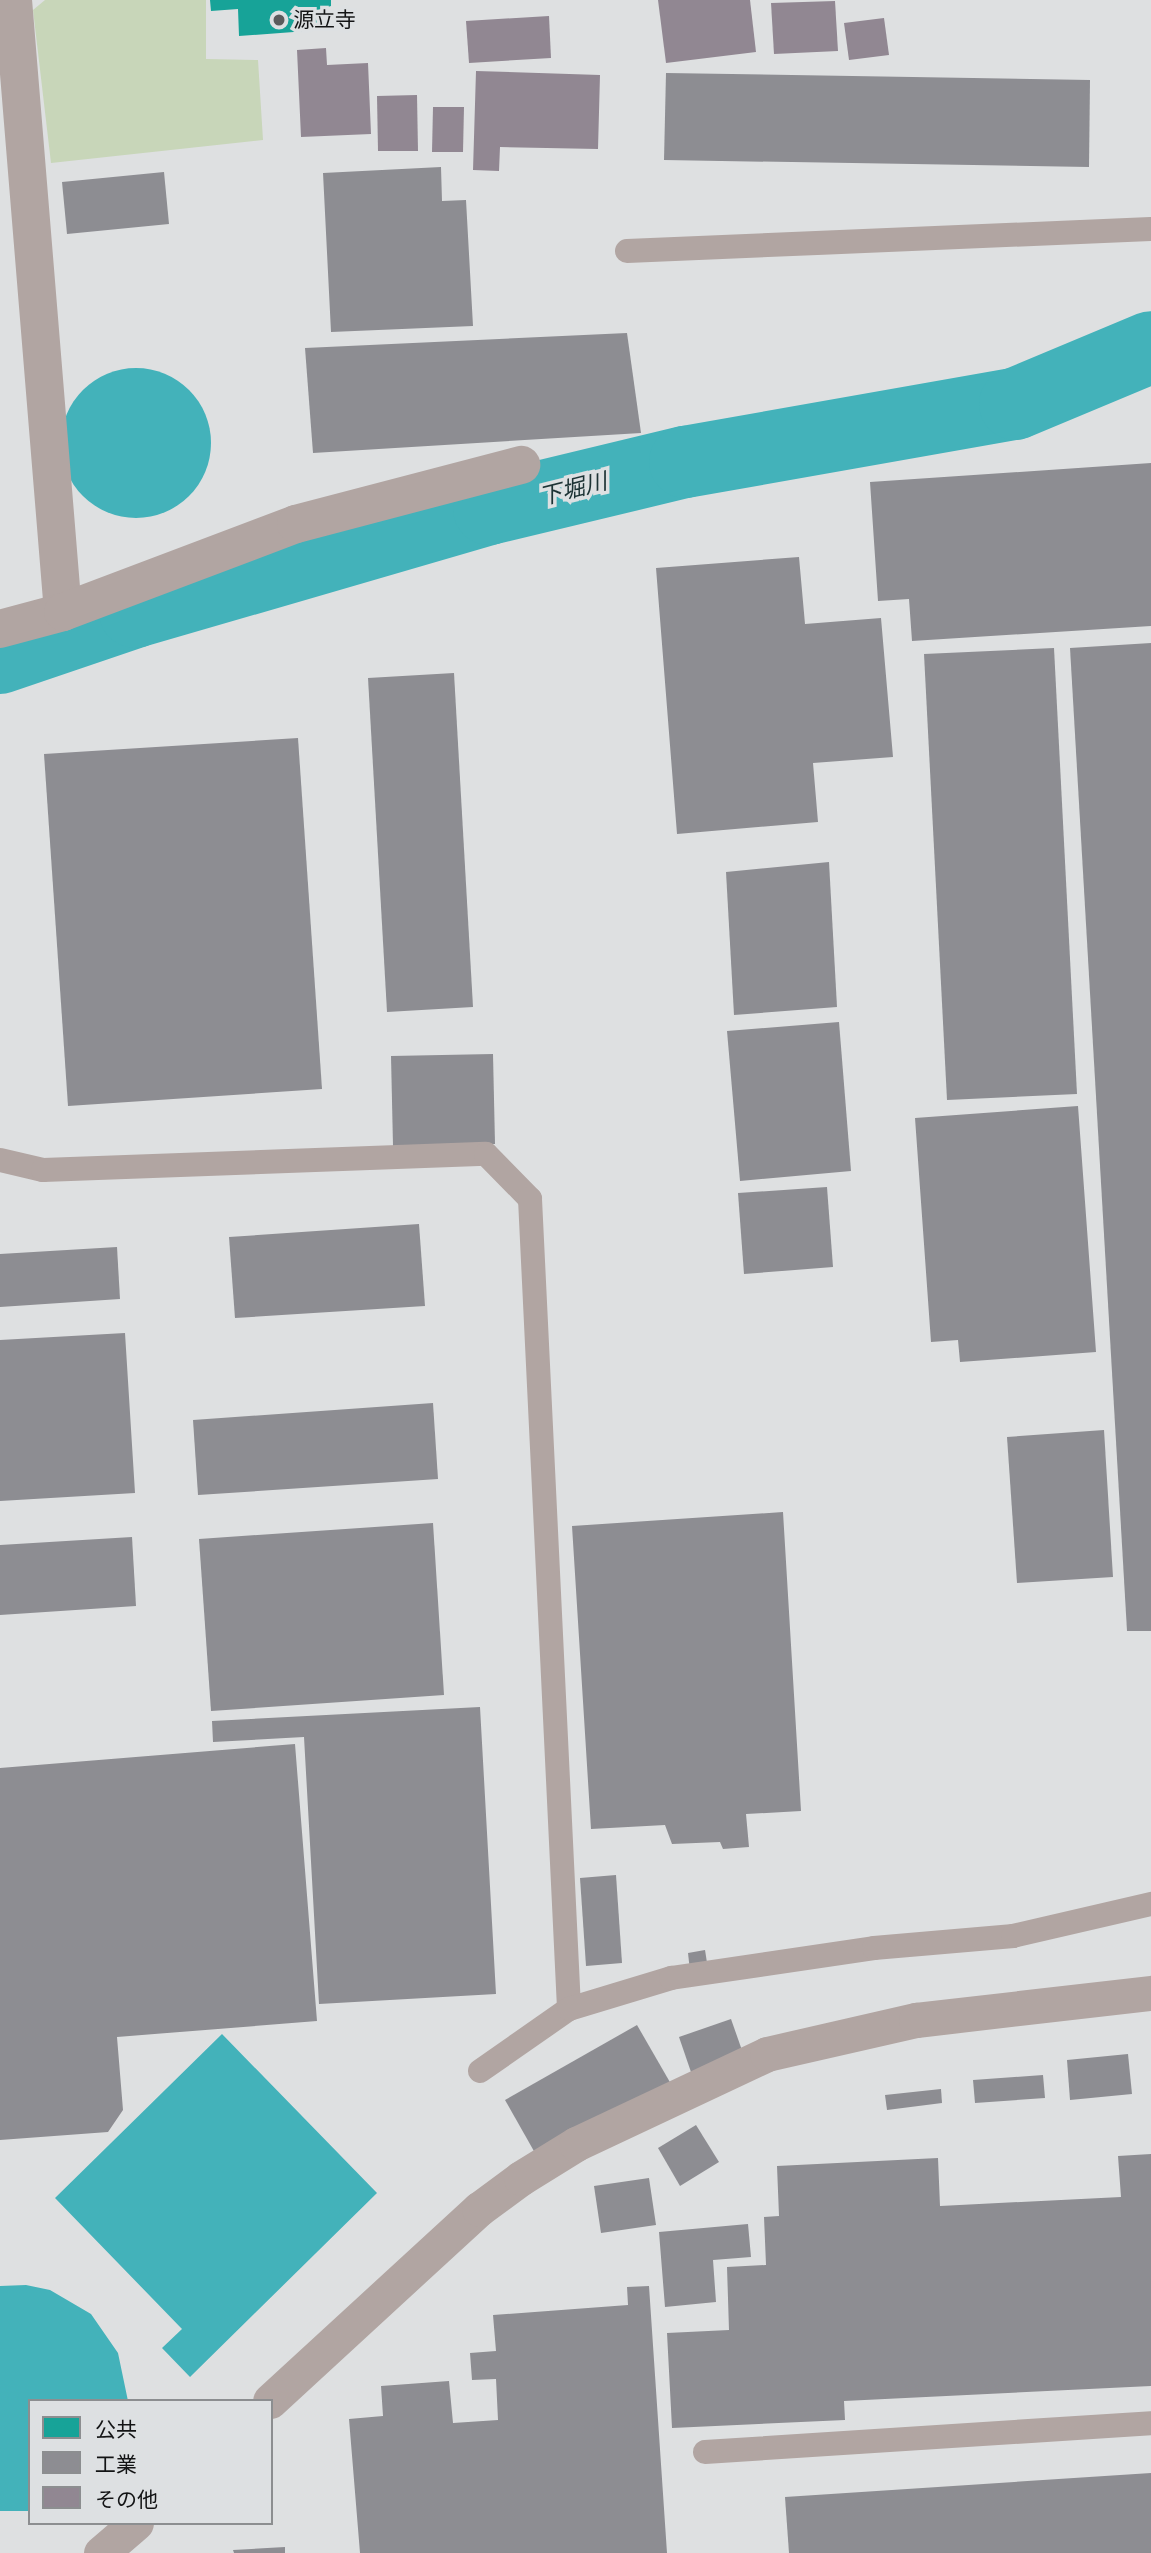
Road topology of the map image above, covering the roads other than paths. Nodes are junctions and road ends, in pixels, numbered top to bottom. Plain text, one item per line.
1 (13, 0) edge
2 (1151, 229) edge
3 (627, 251) dead end
4 (522, 465) dead end
5 (63, 612) junction
6 (0, 629) edge
7 (0, 1160) edge
8 (1151, 1904) edge
9 (1151, 1993) edge
10 (569, 2009) junction
11 (480, 2071) dead end
12 (272, 2399) edge
13 (1151, 2423) edge
14 (705, 2452) dead end
15 (134, 2525) edge
16 (101, 2553) edge

1 - 5 street
2 - 3 lane
4 - 5 street
5 - 6 street
7 - 10 lane
8 - 10 lane
9 - 12 street
10 - 11 lane
13 - 14 lane
15 - 16 street

